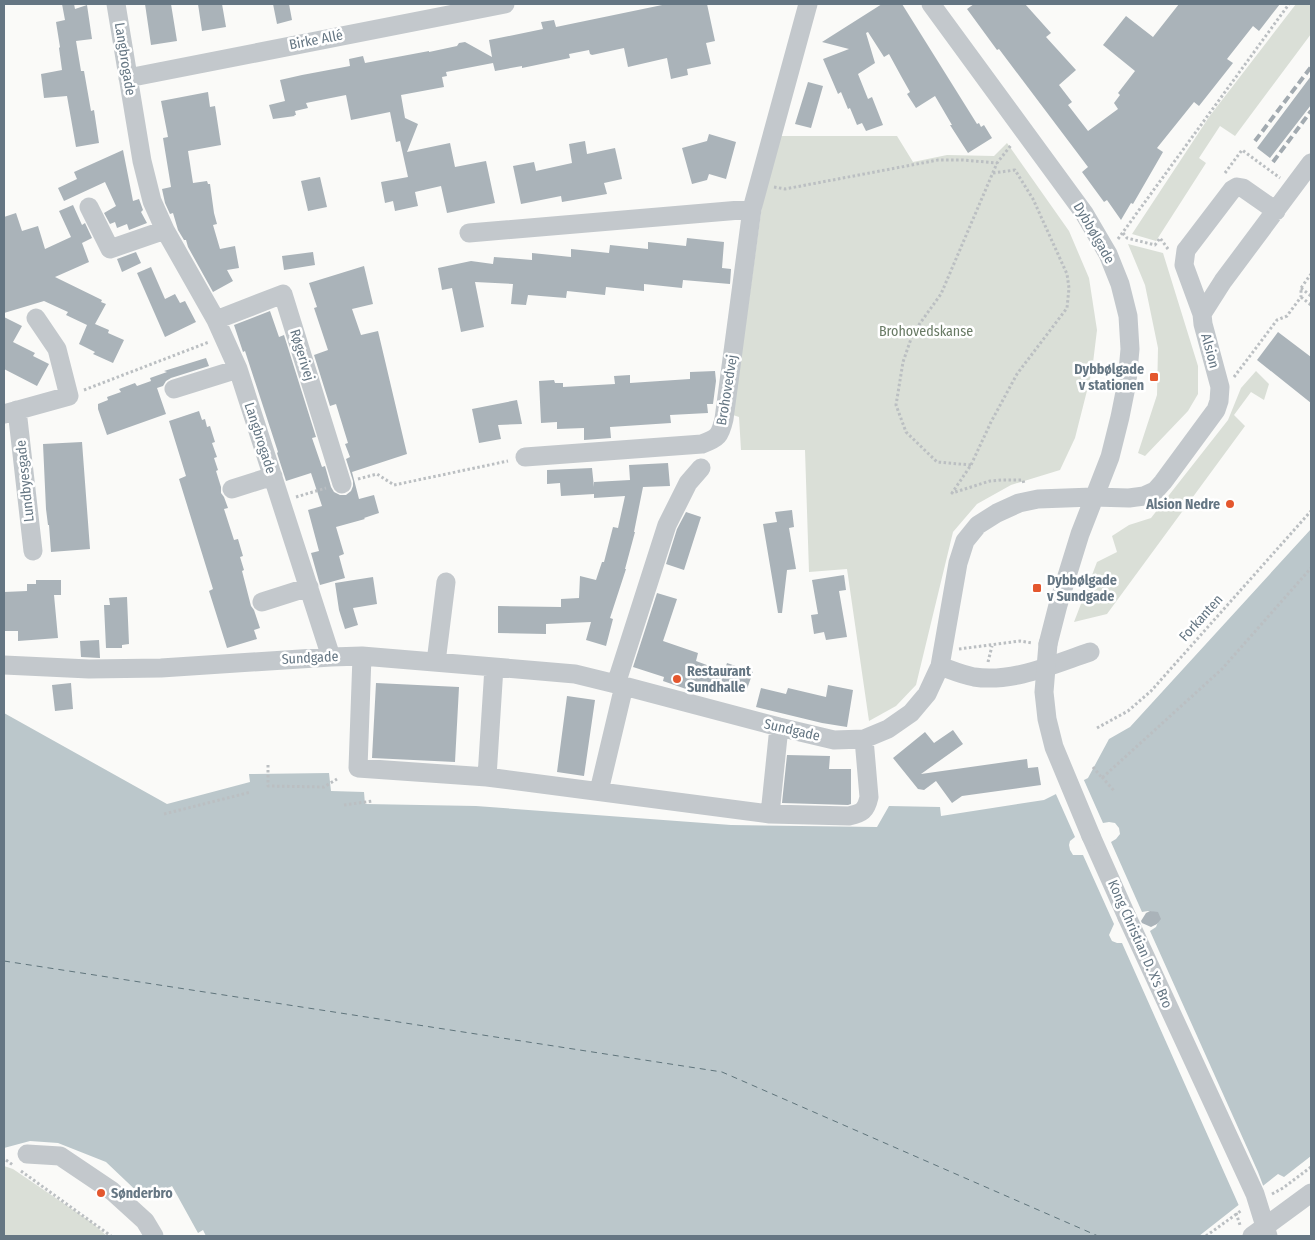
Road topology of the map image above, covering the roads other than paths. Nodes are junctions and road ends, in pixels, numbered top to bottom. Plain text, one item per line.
1 (116, 4) edge
2 (505, 4) edge
3 (808, 4) edge
4 (931, 4) edge
5 (128, 78) junction
6 (1311, 163) edge
7 (90, 207) dead end
8 (752, 209) junction
9 (1276, 212) junction
10 (164, 230) junction
11 (469, 233) dead end
12 (1202, 314) junction
13 (36, 318) dead end
14 (220, 328) junction
15 (238, 369) junction
16 (174, 389) dead end
17 (10, 412) edge
18 (525, 457) road end
19 (701, 468) dead end
20 (273, 476) junction
21 (342, 484) road end
22 (232, 489) dead end
23 (1093, 497) junction
24 (33, 551) dead end
25 (446, 582) dead end
26 (309, 587) junction
27 (262, 602) dead end
28 (1048, 644) joint
29 (1090, 652) dead end
30 (362, 656) junction
31 (331, 657) junction
32 (436, 662) junction
33 (4, 665) edge
34 (940, 666) junction
35 (494, 667) junction
36 (620, 685) junction
37 (779, 727) junction
38 (864, 739) junction
39 (487, 776) junction
40 (599, 791) junction
41 (770, 814) junction
42 (20, 1163) road end
43 (1309, 1199) edge
44 (154, 1236) edge
45 (1252, 1236) edge
46 (1268, 1236) edge

1 - 5 street, Langbrogade
2 - 5 street, Birke Allé
3 - 8 street, Brohovedvej
4 - 23 street, Dybbølgade
5 - 10 street, Langbrogade
6 - 9 street, Alsion
7 - 10 street
8 - 11 street
8 - 18 street, Brohovedvej
9 - 12 street, Alsion
9 - 12 street
10 - 14 street, Langbrogade
12 - 23 street, Alsion
13 - 17 street, Lundbyesgade
14 - 15 street, Langbrogade
14 - 21 street, Røgerivej
15 - 16 street
15 - 20 street, Langbrogade
17 - 24 street, Lundbyesgade
19 - 36 street
20 - 22 street
20 - 26 street, Langbrogade
23 - 28 street, Dybbølgade
23 - 34 street, Sundgade
25 - 32 street
26 - 27 street
26 - 31 street, Langbrogade
28 - 46 street, Kong Christian D. X's Bro, bridge
29 - 34 street
30 - 31 street, Sundgade
30 - 32 street, Sundgade
30 - 39 street
31 - 33 street, Sundgade
32 - 35 street, Sundgade
34 - 38 street, Sundgade
35 - 36 street, Sundgade
35 - 39 street
36 - 37 street, Sundgade
36 - 40 street
37 - 38 street, Sundgade
37 - 41 street
38 - 41 street
39 - 40 street
40 - 41 street
42 - 44 street
43 - 45 street

